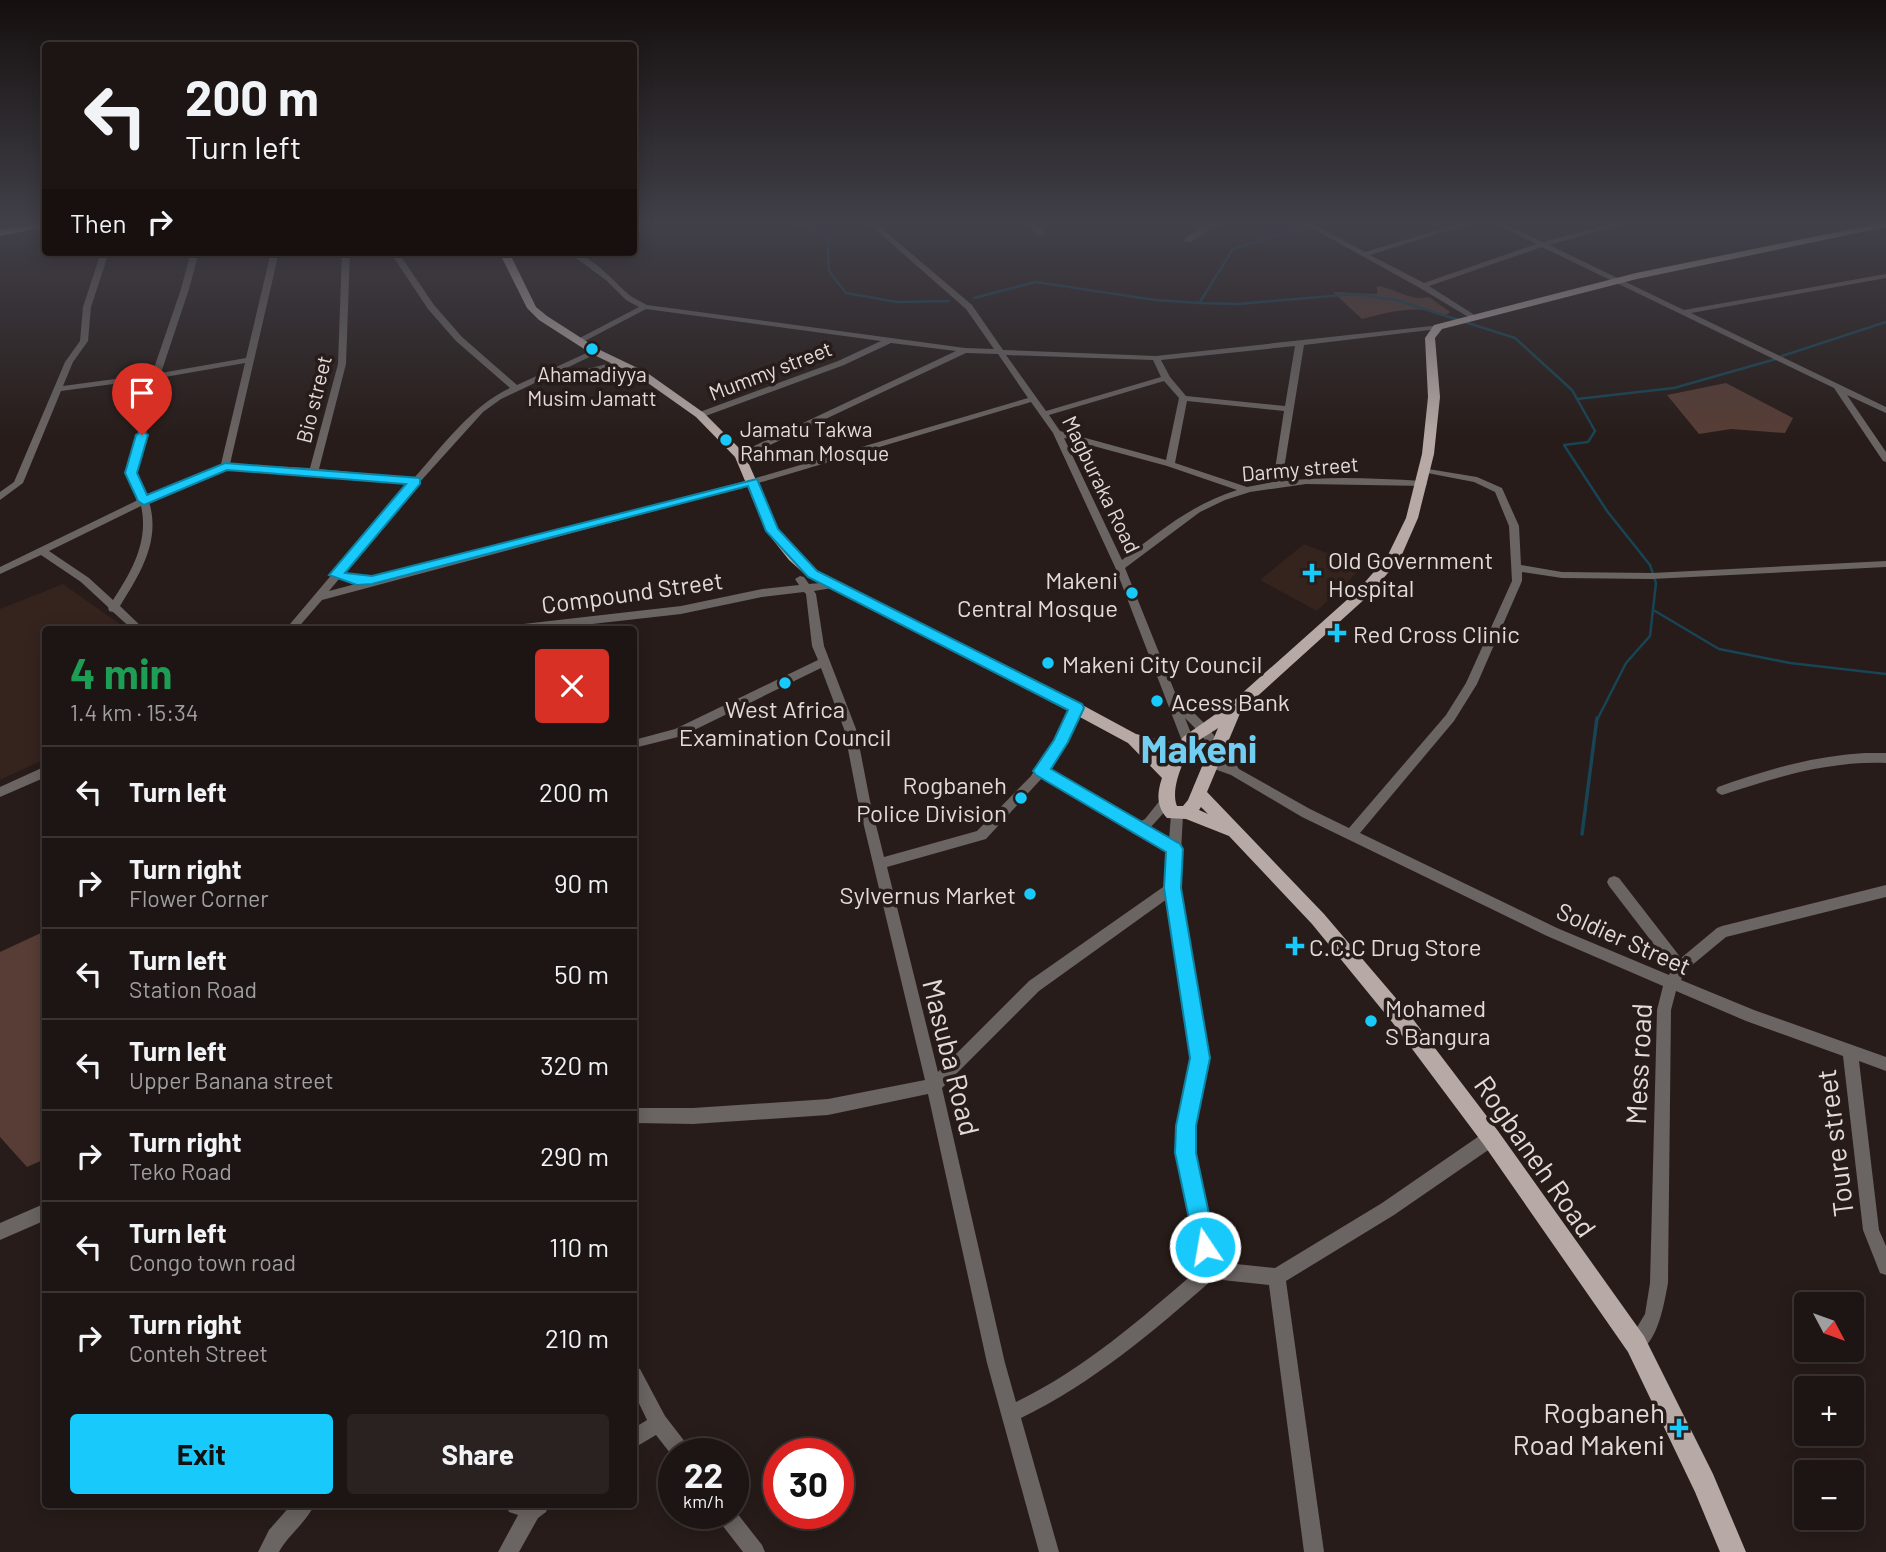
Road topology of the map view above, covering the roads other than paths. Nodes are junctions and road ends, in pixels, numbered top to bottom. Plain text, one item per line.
1 (92, 294) edge
2 (183, 294) edge
3 (265, 294) edge
4 (344, 294) edge
5 (423, 294) edge
6 (526, 294) edge
7 (625, 294) edge
8 (954, 294) edge
9 (1433, 294) edge
10 (1559, 294) edge
11 (1648, 294) edge
12 (1783, 294) edge
13 (645, 307) junction
14 (1684, 312) junction
15 (1462, 318) junction
16 (1438, 327) junction
17 (890, 340) junction
18 (578, 341) junction
19 (1300, 342) junction
20 (965, 350) junction
21 (999, 351) junction
22 (596, 352) junction
23 (1156, 358) junction
24 (249, 360) junction
25 (620, 363) junction
26 (157, 376) junction
27 (1166, 378) junction
28 (537, 381) junction
29 (1837, 386) junction
30 (516, 388) junction
31 (57, 389) junction
32 (1183, 398) junction
33 (1033, 399) junction
34 (1289, 410) junction
35 (1886, 410) edge
36 (1044, 414) junction
37 (700, 415) junction
38 (1057, 433) junction
39 (740, 456) junction
40 (1886, 459) edge
41 (1170, 464) junction
42 (225, 466) junction
43 (1425, 470) junction
44 (314, 471) junction
45 (416, 481) junction
46 (752, 482) junction
47 (1422, 484) junction
48 (1277, 485) junction
49 (1243, 489) junction
50 (0, 497) edge
51 (144, 501) junction
52 (44, 552) junction
53 (1886, 564) edge
54 (1119, 567) junction
55 (1517, 568) junction
56 (0, 571) edge
57 (336, 575) junction
58 (372, 580) junction
59 (807, 580) junction
60 (318, 597) junction
61 (113, 608) junction
62 (135, 626) edge
63 (293, 626) edge
64 (541, 626) edge
65 (823, 662) junction
66 (1172, 698) junction
67 (1076, 708) junction
68 (1235, 708) junction
69 (1203, 729) junction
70 (1132, 739) junction
71 (637, 743) edge
72 (1185, 746) junction
73 (1217, 746) junction
74 (1886, 758) edge
75 (1210, 763) junction
76 (1041, 771) junction
77 (1236, 772) junction
78 (42, 773) edge
79 (1170, 776) junction
80 (1722, 790) dead end
81 (0, 792) edge
82 (1200, 795) junction
83 (1176, 810) junction
84 (1137, 829) junction
85 (1233, 832) junction
86 (1351, 835) junction
87 (1174, 849) junction
88 (881, 863) junction
89 (1614, 882) dead end
90 (1172, 888) junction
91 (1886, 891) edge
92 (1680, 967) junction
93 (1671, 984) junction
94 (1850, 1051) junction
95 (1886, 1065) edge
96 (934, 1086) junction
97 (637, 1116) edge
98 (1491, 1139) junction
99 (42, 1213) edge
100 (0, 1231) edge
101 (1886, 1268) edge
102 (1210, 1270) junction
103 (1277, 1277) junction
104 (1636, 1344) junction
105 (637, 1381) edge
106 (1010, 1414) junction
107 (658, 1423) junction
108 (637, 1438) edge
109 (669, 1438) edge
110 (301, 1508) edge
111 (529, 1508) edge
112 (737, 1529) edge
113 (268, 1552) edge
114 (508, 1552) edge
115 (755, 1552) edge
116 (1049, 1552) edge
117 (1314, 1552) edge
118 (1733, 1552) edge

1 - 31 street
2 - 26 street
3 - 24 street
4 - 44 street, Bio street
5 - 30 street
6 - 18 main road
7 - 13 street
8 - 21 street, Magburaka Road
9 - 15 street
10 - 15 main road
11 - 14 street
12 - 14 street
13 - 17 street
13 - 18 street
14 - 29 street
15 - 16 main road
16 - 19 street
16 - 43 main road
17 - 20 street
17 - 37 street, Mummy street
18 - 22 main road
19 - 23 street
19 - 34 street
20 - 21 street
20 - 39 street
21 - 23 street
21 - 33 street, Magburaka Road
22 - 25 main road
22 - 28 street
23 - 27 street
24 - 26 street
24 - 42 street
25 - 28 street
25 - 37 main road
26 - 31 street
26 - 51 street
27 - 32 street
27 - 36 street
28 - 30 street
29 - 35 street
29 - 40 street
30 - 45 street
31 - 50 street
32 - 34 street
32 - 41 street
33 - 36 street, Magburaka Road
33 - 46 street
34 - 48 street
36 - 38 street, Magburaka Road
37 - 39 main road
38 - 41 street
38 - 54 street, Magburaka Road
39 - 46 main road
41 - 49 street
42 - 44 street
42 - 51 street
43 - 47 main road
43 - 55 street
44 - 45 street
45 - 57 street
46 - 58 street
46 - 59 main road
47 - 48 street, Darmy street
47 - 68 main road
48 - 49 street, Darmy street
49 - 54 street, Darmy street
51 - 52 street
51 - 61 street
52 - 56 street
52 - 61 street
53 - 55 street
54 - 66 street, Magburaka Road
55 - 86 street
57 - 58 street
57 - 60 street
58 - 60 street
59 - 64 street, Compound Street
59 - 65 street, Masuba Road
59 - 67 main road
60 - 63 street
61 - 62 street
65 - 71 street
65 - 88 street, Masuba Road
66 - 69 street, Magburaka Road
66 - 72 street, Magburaka Road
67 - 70 main road
67 - 76 street
68 - 69 main road
68 - 73 main road
69 - 72 main road
69 - 73 street, Magburaka Road
70 - 72 main road
70 - 79 main road
72 - 79 main road
73 - 75 main road
73 - 77 street, Soldier Street
74 - 80 street
75 - 77 street, Soldier Street
75 - 82 main road
76 - 84 street
76 - 88 street
77 - 86 street, Soldier Street
78 - 81 street
79 - 83 main road
82 - 83 main road
82 - 85 main road, Rogbaneh Road
83 - 84 street
83 - 85 main road
83 - 87 street
84 - 87 street
85 - 98 main road, Rogbaneh Road
86 - 93 street, Soldier Street
87 - 90 street
88 - 96 street, Masuba Road
89 - 92 street
90 - 96 street
90 - 102 street
91 - 92 street, Mess road
92 - 93 street, Mess road
93 - 94 street, Soldier Street
93 - 104 street, Mess road
94 - 95 street, Soldier Street
94 - 101 street, Toure street
96 - 97 street
96 - 106 street, Masuba Road
98 - 103 street
98 - 104 main road, Rogbaneh Road
99 - 100 street
102 - 103 street
102 - 106 street
103 - 117 street
104 - 118 main road, Rogbaneh Road
105 - 107 street
106 - 116 street, Masuba Road
107 - 108 street
107 - 109 street
110 - 113 street
111 - 114 street
112 - 115 street

